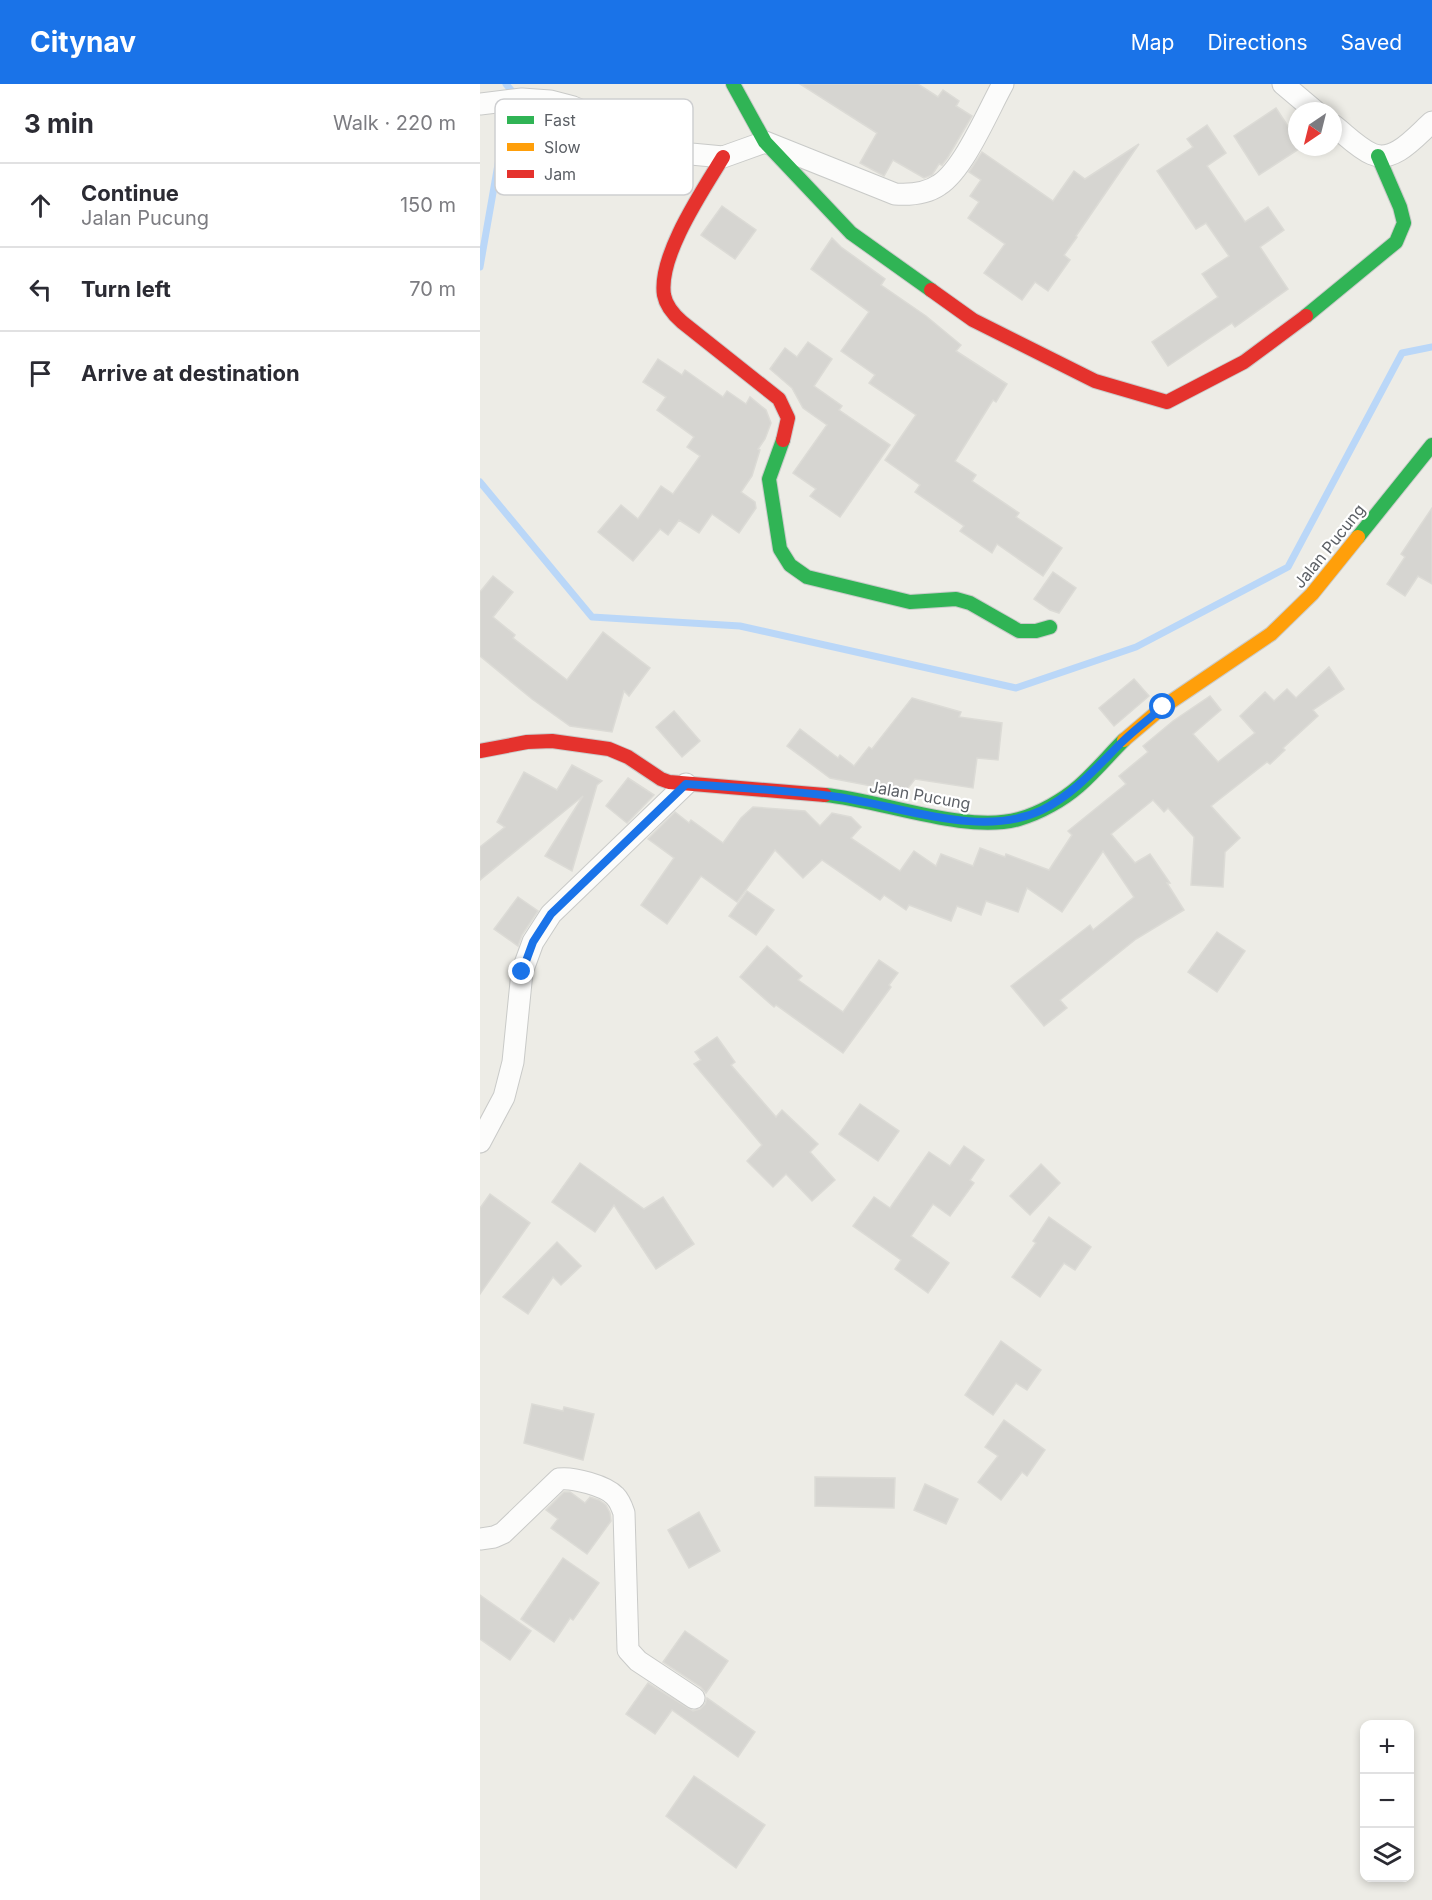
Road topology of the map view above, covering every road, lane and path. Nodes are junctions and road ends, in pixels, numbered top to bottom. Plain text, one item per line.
1 (733, 84) edge
2 (1003, 84) edge
3 (1283, 84) edge
4 (547, 92) edge
5 (522, 99) edge
6 (1304, 102) edge
7 (1432, 122) edge
8 (1342, 132) edge
9 (765, 142) junction
10 (693, 154) edge
11 (1378, 156) junction
12 (723, 157) junction
13 (1432, 445) edge
14 (1050, 627) dead end
15 (480, 751) edge
16 (686, 784) junction
17 (480, 1142) edge
18 (480, 1539) edge
19 (694, 1698) dead end

1 - 9 street
2 - 9 street
3 - 6 street
4 - 5 street
7 - 11 street
8 - 11 street
9 - 11 street
9 - 12 street
10 - 12 street
12 - 14 street
13 - 16 street, Jalan Pucung
15 - 16 street, Jalan Pucung
16 - 17 street
18 - 19 street

